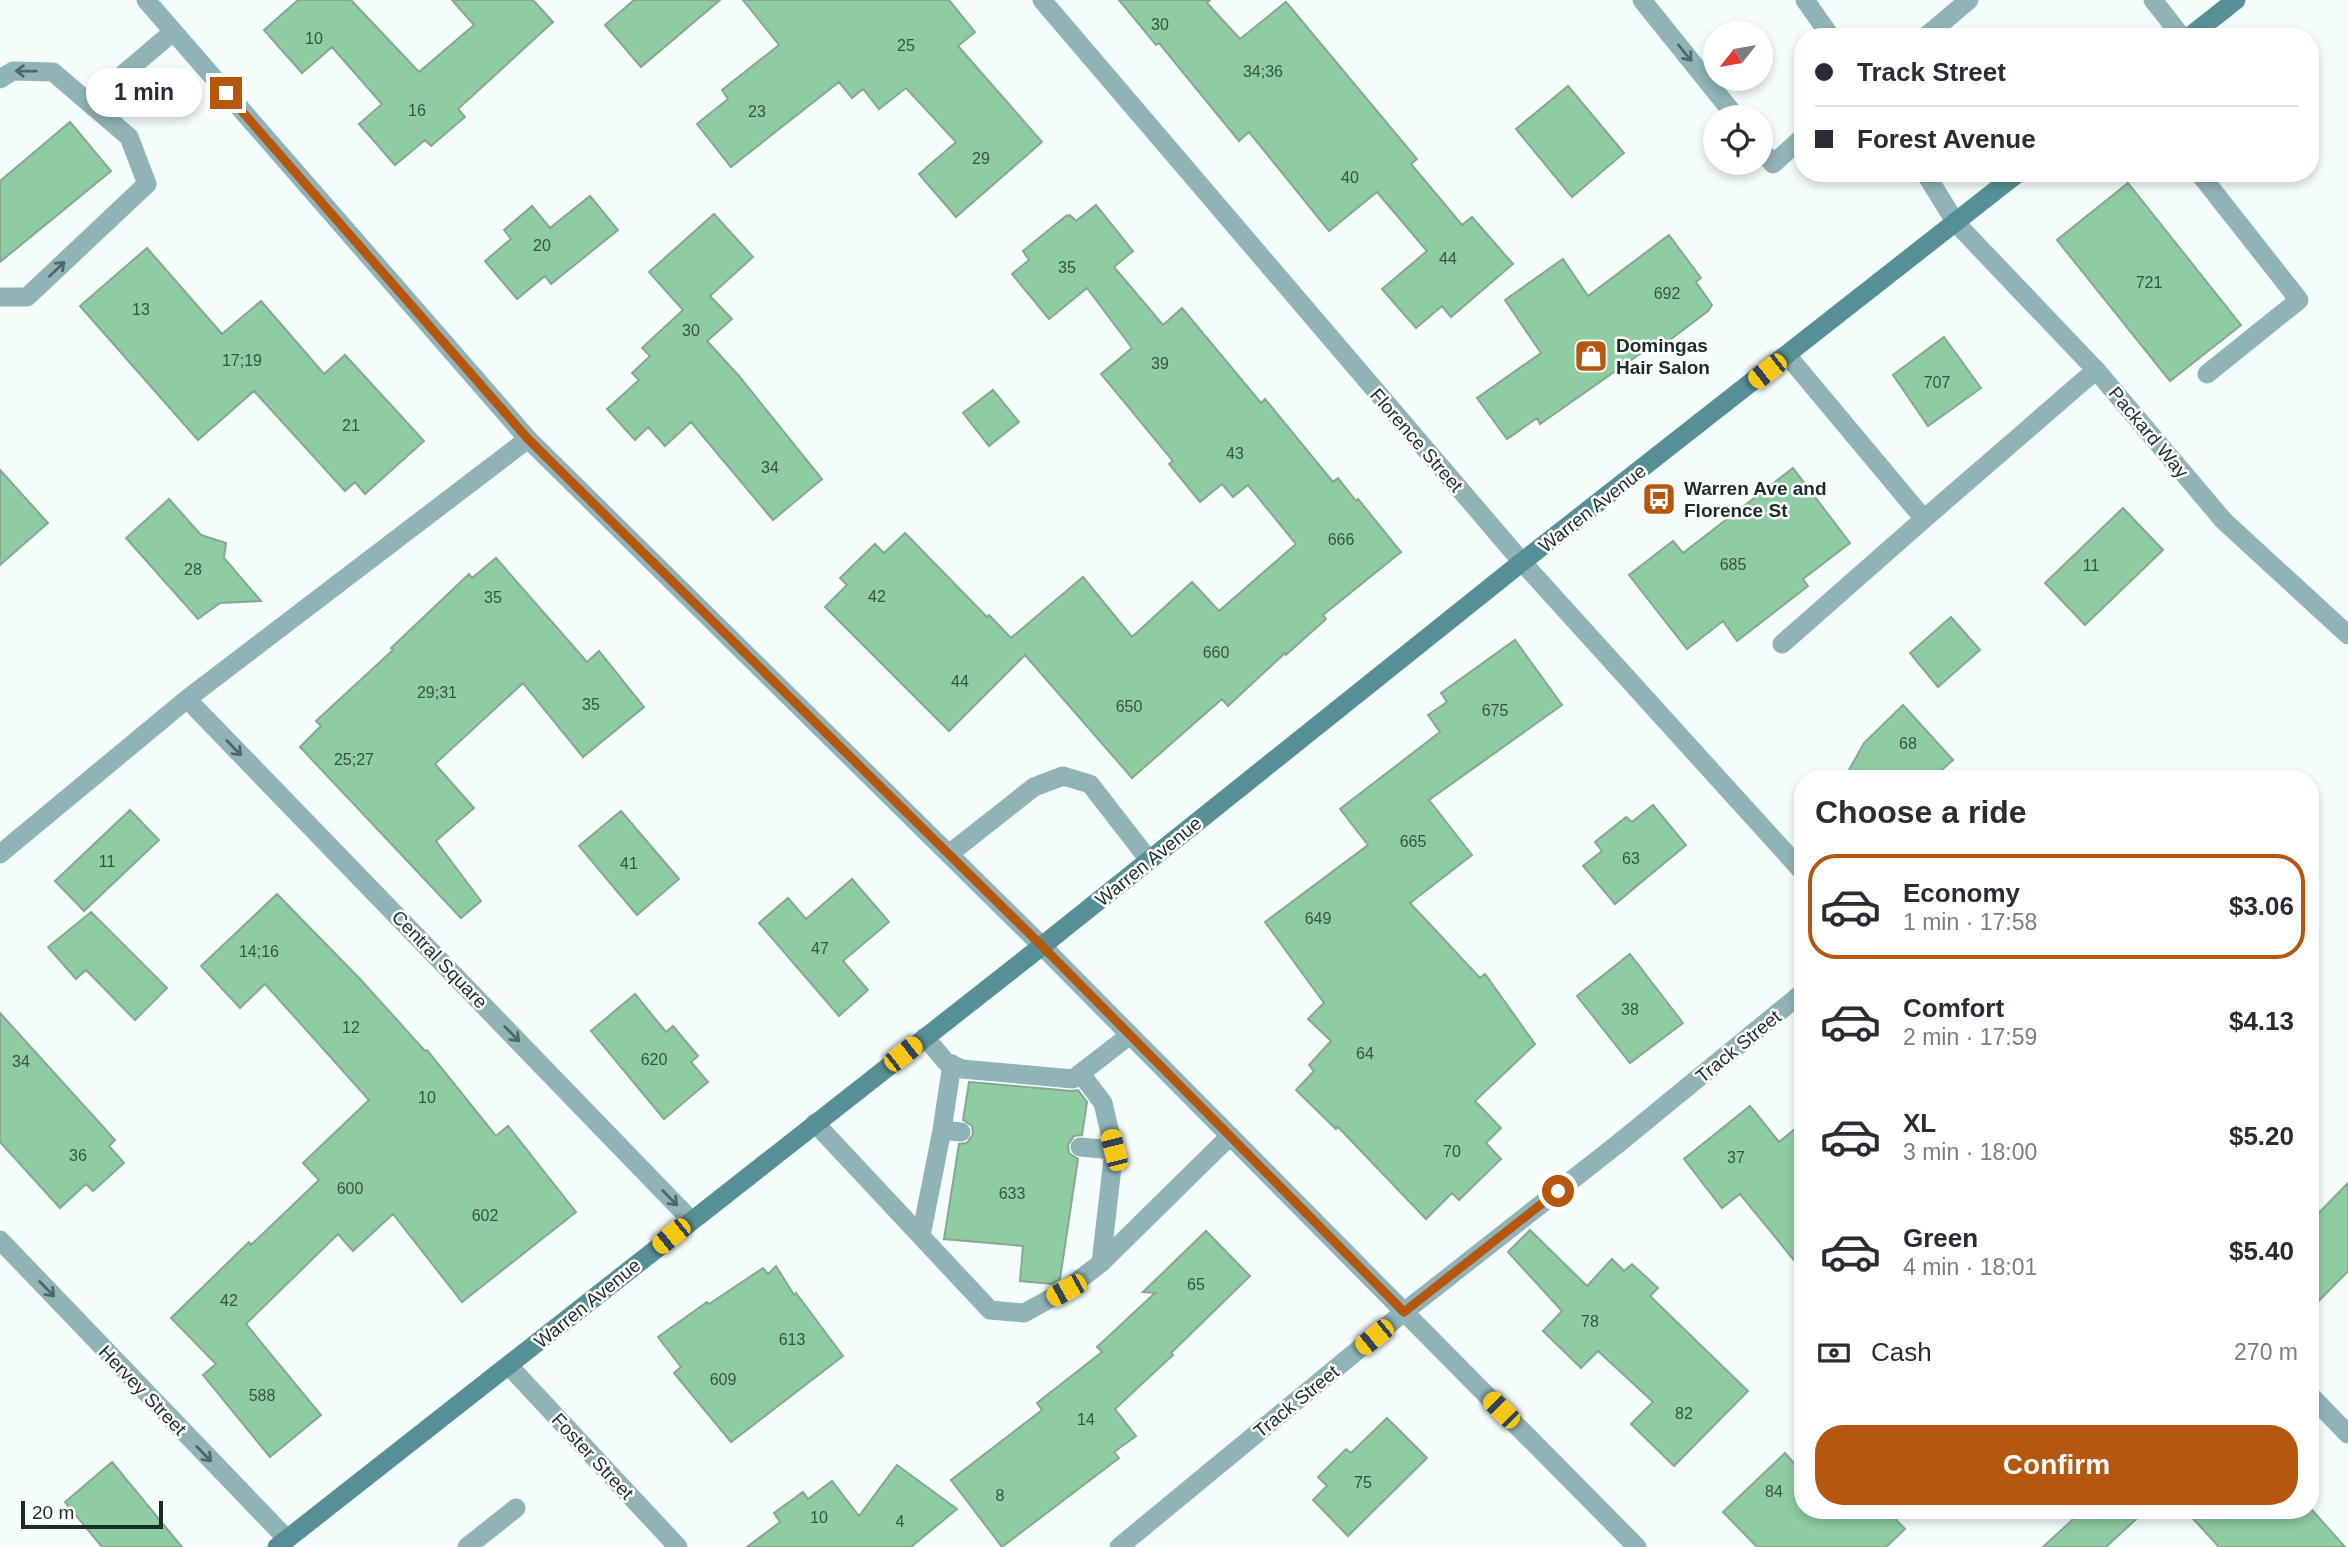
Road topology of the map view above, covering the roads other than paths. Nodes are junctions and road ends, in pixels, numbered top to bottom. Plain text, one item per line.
1 (146, 0) edge
2 (1042, 0) edge
3 (1642, 0) edge
4 (1805, 0) edge
5 (1969, 0) edge
6 (2153, 0) edge
7 (2236, 0) edge
8 (1825, 28) edge
9 (1936, 28) edge
10 (2175, 28) edge
11 (2200, 28) edge
12 (173, 32) junction
13 (0, 79) edge
14 (89, 103) junction
15 (1726, 105) edge
16 (1794, 145) edge
17 (1773, 163) edge
18 (1931, 182) edge
19 (2007, 182) edge
20 (2206, 182) edge
21 (1956, 223) junction
22 (0, 297) edge
23 (1787, 355) junction
24 (2096, 370) junction
25 (2207, 374) dead end
26 (528, 439) junction
27 (1924, 519) junction
28 (1522, 562) junction
29 (2348, 635) edge
30 (1782, 644) dead end
31 (187, 699) junction
32 (0, 854) edge
33 (949, 854) junction
34 (1149, 860) junction
35 (1794, 862) edge
36 (1042, 946) junction
37 (1794, 1000) edge
38 (1130, 1035) junction
39 (925, 1037) junction
40 (952, 1064) junction
41 (1081, 1074) junction
42 (815, 1123) junction
43 (1230, 1136) junction
44 (1080, 1147) dead end
45 (1114, 1150) junction
46 (691, 1220) junction
47 (921, 1236) junction
48 (0, 1240) edge
49 (1101, 1263) junction
50 (1404, 1312) junction
51 (509, 1366) junction
52 (2319, 1404) edge
53 (2348, 1434) edge
54 (516, 1508) dead end
55 (282, 1543) edge
56 (467, 1547) edge
57 (678, 1547) edge
58 (1119, 1547) edge
59 (1637, 1547) edge

1 - 12 street
2 - 28 street, Florence Street
3 -> 15 street
4 - 8 street
5 - 9 street
6 - 10 street
7 - 11 main road
12 - 14 street
12 - 26 street
14 -> 13 street
22 -> 14 street
16 - 17 street
18 - 21 street, Packard Way
19 - 21 main road, Warren Avenue
20 - 25 street
21 - 23 main road, Warren Avenue
21 - 24 street, Packard Way
23 - 27 street
23 - 28 main road, Warren Avenue
24 - 27 street
24 - 29 street, Packard Way
26 - 31 street
26 - 33 street
27 - 30 street
28 - 34 main road, Warren Avenue
28 - 35 street, Florence Street
31 - 32 street
31 -> 46 street, Central Square
33 - 34 street
33 - 36 street
34 - 36 main road, Warren Avenue
36 - 38 street
36 - 39 main road, Warren Avenue
37 - 50 street, Track Street
38 - 41 street
38 - 43 street
39 - 40 street
39 - 42 main road, Warren Avenue
40 - 41 street
40 - 47 street
41 - 45 street
42 - 46 main road, Warren Avenue
42 - 47 street
43 - 49 street
43 - 50 street
44 - 45 street
45 - 49 street
46 - 51 main road, Warren Avenue
47 - 49 street
48 -> 55 street, Hervey Street
50 - 58 street, Track Street
50 - 59 street
51 - 55 main road, Warren Avenue
51 - 57 street, Foster Street
52 - 53 street
54 - 56 street

